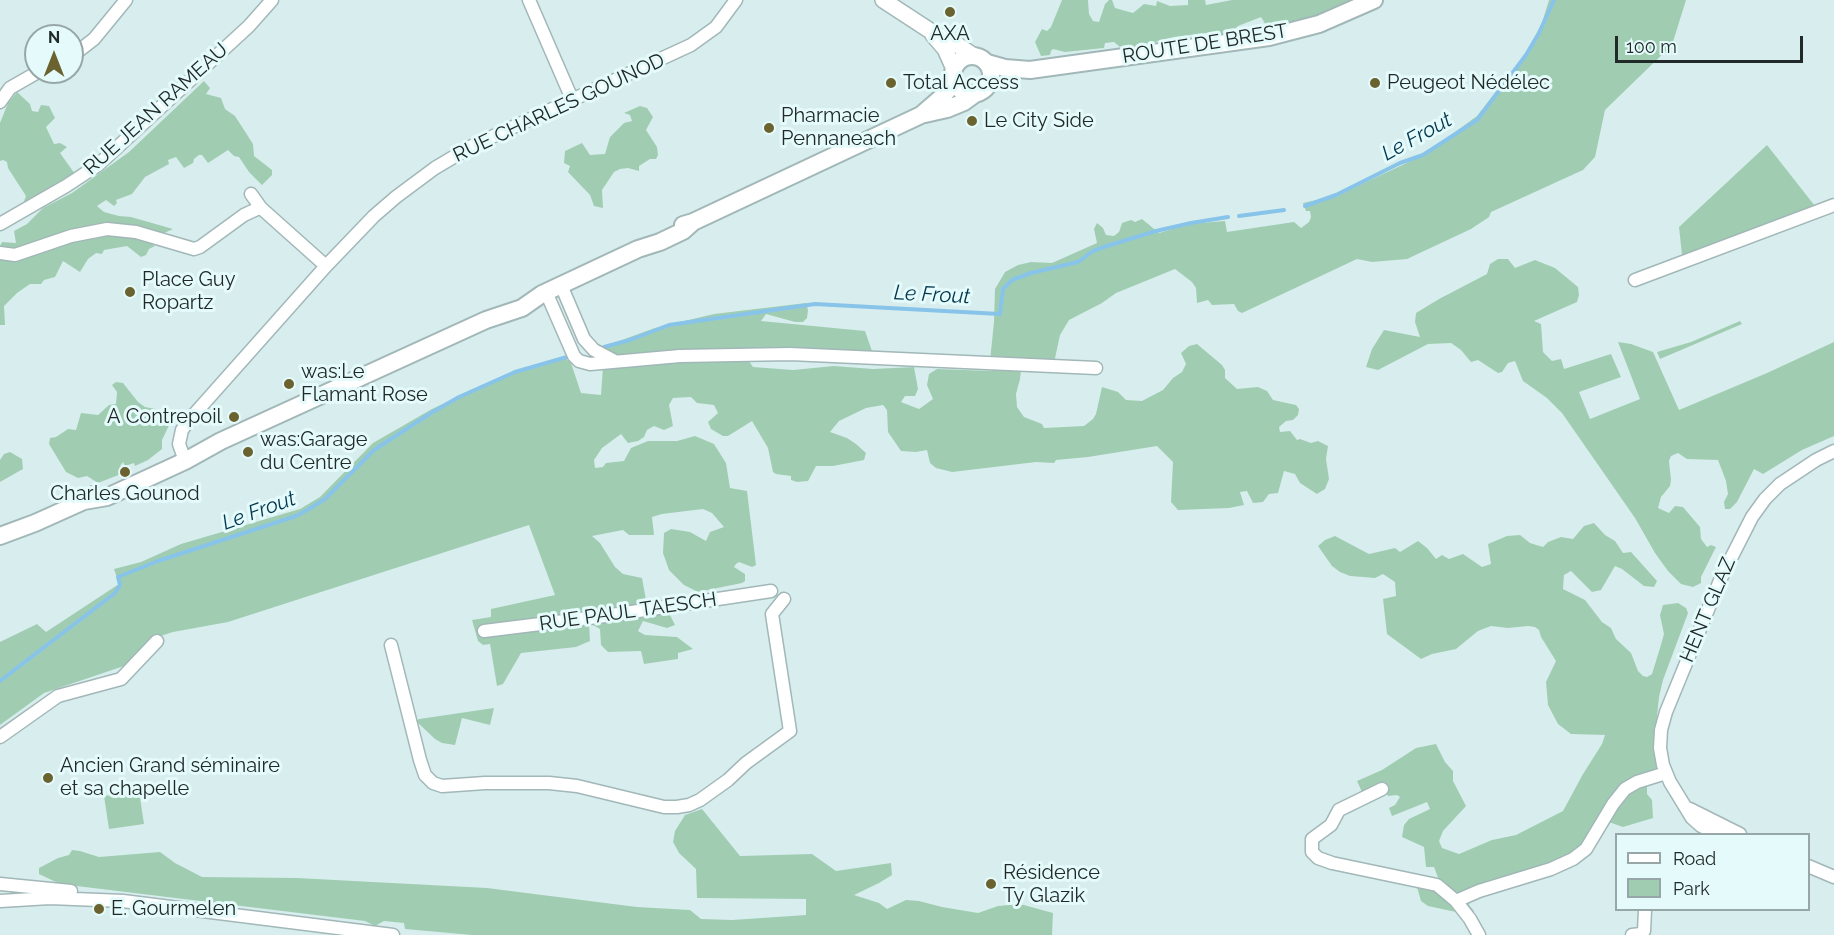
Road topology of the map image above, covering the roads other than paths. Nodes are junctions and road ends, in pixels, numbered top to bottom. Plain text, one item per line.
1 (126, 0) edge
2 (272, 0) edge
3 (528, 0) edge
4 (736, 0) edge
5 (875, 0) edge
6 (1374, 0) edge
7 (887, 3) edge
8 (932, 32) junction
9 (84, 47) edge
10 (981, 60) junction
11 (1030, 70) junction
12 (954, 74) junction
13 (24, 80) edge
14 (981, 91) junction
15 (572, 99) junction
16 (0, 102) edge
17 (921, 115) junction
18 (251, 194) dead end
19 (1834, 205) edge
20 (261, 208) junction
21 (0, 224) edge
22 (0, 253) edge
23 (326, 266) junction
24 (1635, 280) dead end
25 (549, 290) junction
26 (613, 360) junction
27 (1096, 368) dead end
28 (1834, 451) edge
29 (183, 457) junction
30 (19, 530) junction
31 (0, 536) edge
32 (0, 544) edge
33 (771, 591) dead end
34 (784, 599) dead end
35 (484, 631) dead end
36 (157, 641) dead end
37 (391, 645) dead end
38 (0, 737) edge
39 (1666, 773) junction
40 (1382, 789) dead end
41 (1684, 805) junction
42 (1717, 833) edge
43 (1738, 833) edge
44 (1810, 867) edge
45 (1834, 877) edge
46 (0, 884) edge
47 (85, 899) junction
48 (0, 901) edge
49 (1456, 901) junction
50 (1645, 911) edge
51 (393, 935) edge
52 (1479, 935) edge
53 (1632, 935) edge

1 - 9 street
2 - 21 street, RUE JEAN RAMEAU
3 - 15 street
4 - 15 street, RUE CHARLES GOUNOD
5 - 7 street
6 - 11 main road, ROUTE DE BREST
7 - 8 street
8 - 10 street
8 - 12 street
10 - 11 main road, ROUTE DE BREST
10 - 12 main road
10 - 14 main road
11 - 14 main road, ROUTE DE BREST
12 - 14 main road
12 - 17 main road, ROUTE DE BREST
13 - 16 street
14 - 17 main road, ROUTE DE BREST
15 - 23 street, RUE CHARLES GOUNOD
17 - 25 main road, ROUTE DE BREST
18 - 20 street
19 - 24 street
20 - 22 street
20 - 23 street
23 - 29 street, RUE CHARLES GOUNOD
25 - 26 street
25 - 26 street
25 - 29 main road, ROUTE DE BREST
26 - 27 street
28 - 39 street, HENT GLAZ
29 - 30 main road, ROUTE DE BREST
30 - 31 main road, ROUTE DE BREST
30 - 32 main road, ROUTE DE BREST
33 - 35 street, RUE PAUL TAESCH
34 - 37 street
36 - 38 street
39 - 41 street, HENT GLAZ
39 - 49 street
40 - 49 street
41 - 42 street, HENT GLAZ
41 - 43 street, HENT GLAZ
44 - 45 street
46 - 47 street
47 - 48 street
47 - 51 street
49 - 52 street
50 - 53 street

